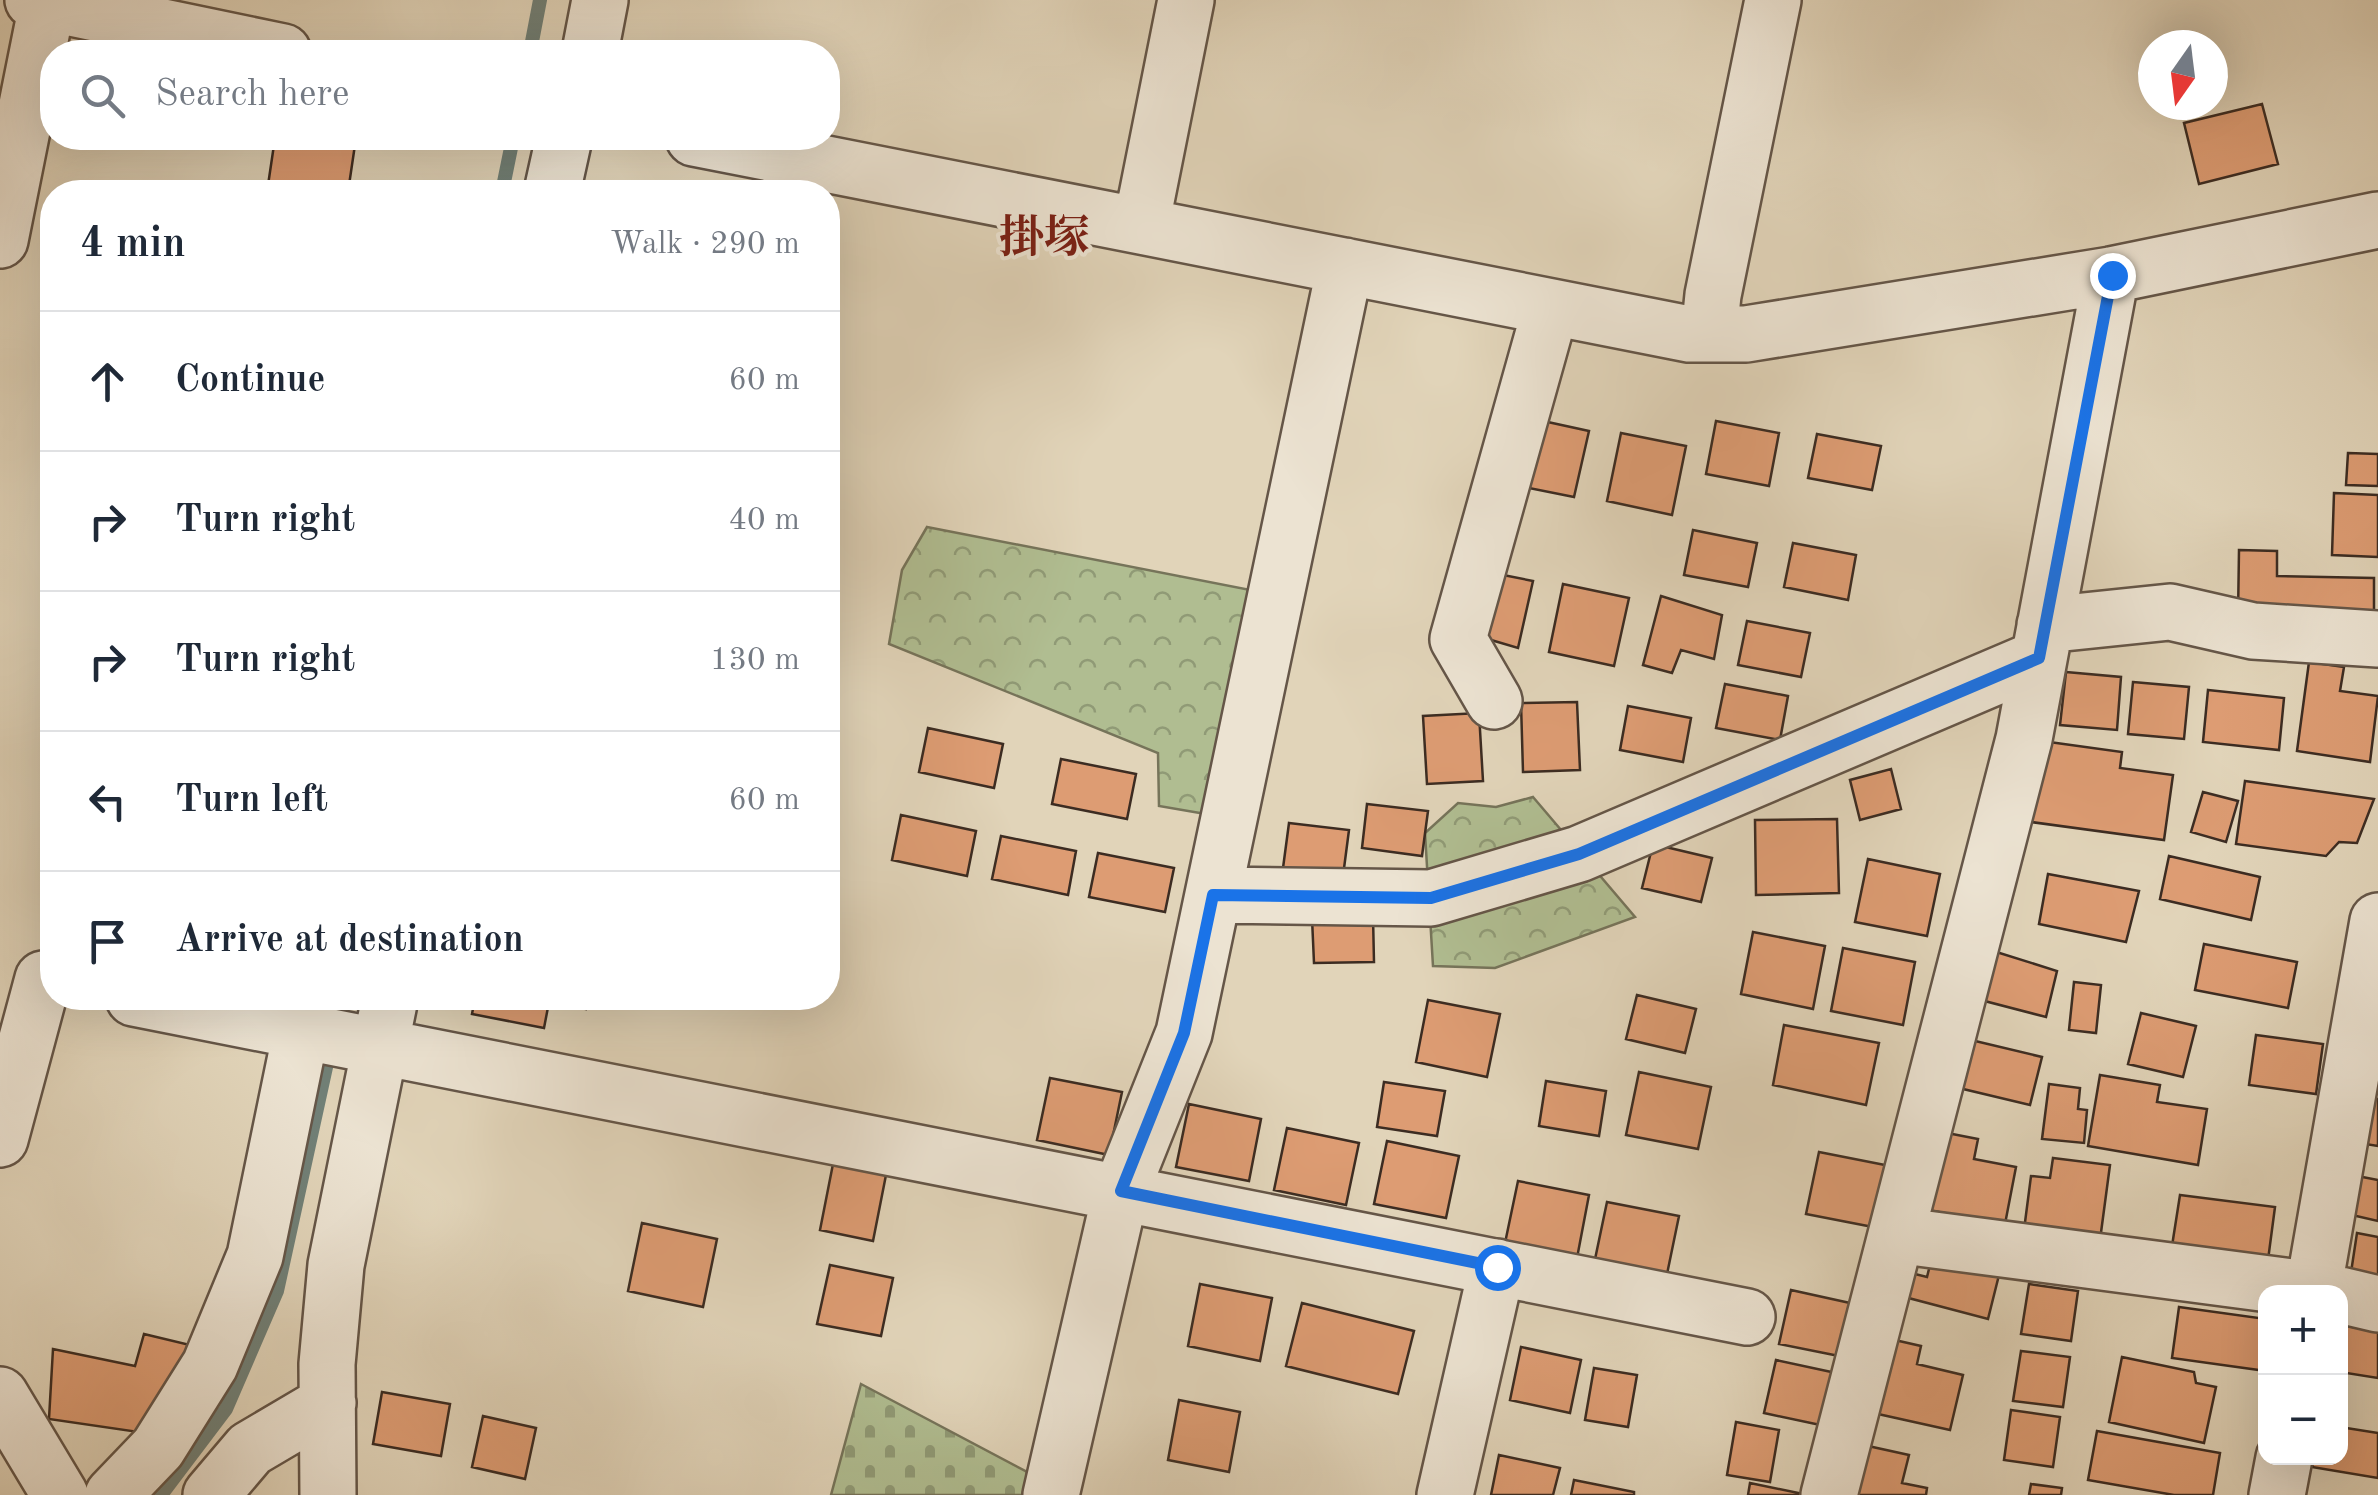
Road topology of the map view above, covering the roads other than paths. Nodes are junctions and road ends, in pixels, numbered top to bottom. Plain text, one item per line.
1 (600, 0) edge
2 (1186, 0) edge
3 (1772, 0) edge
4 (43, 1) edge
5 (227, 40) edge
6 (592, 40) edge
7 (561, 150) edge
8 (755, 150) edge
9 (555, 180) edge
10 (2378, 220) edge
11 (1141, 226) junction
12 (0, 240) edge
13 (1345, 266) junction
14 (2112, 275) junction
15 (1551, 307) junction
16 (1709, 334) junction
17 (2378, 639) edge
18 (2042, 641) junction
19 (1494, 702) dead end
20 (1213, 895) junction
21 (2378, 923) edge
22 (32, 977) edge
23 (193, 1010) edge
24 (385, 1023) edge
25 (301, 1032) junction
26 (0, 1138) edge
27 (1121, 1191) junction
28 (1896, 1235) junction
29 (1497, 1267) junction
30 (2271, 1285) edge
31 (2325, 1285) edge
32 (2348, 1297) edge
33 (2378, 1304) edge
34 (1747, 1318) dead end
35 (0, 1395) edge
36 (328, 1404) junction
37 (2283, 1465) edge
38 (60, 1495) edge
39 (113, 1495) edge
40 (211, 1495) edge
41 (328, 1495) edge
42 (1052, 1495) edge
43 (1446, 1495) edge
44 (1828, 1495) edge
45 (2277, 1495) edge

1 - 6 street
2 - 11 street
3 - 16 street
4 - 5 street
4 - 12 street
7 - 9 street
8 - 11 street
10 - 14 street
11 - 13 street
13 - 15 street
13 - 20 street
14 - 16 street
14 - 18 street
15 - 16 street
15 - 19 street
17 - 18 street
18 - 20 street
18 - 28 street
20 - 27 street
21 - 31 street
22 - 26 street
23 - 25 street
24 - 25 street
24 - 27 street
24 - 36 street
25 - 39 street
27 - 29 street
27 - 42 street
28 - 30 street
28 - 44 street
29 - 34 street
29 - 43 street
32 - 33 street
35 - 38 street
36 - 40 street
36 - 41 street
37 - 45 street

